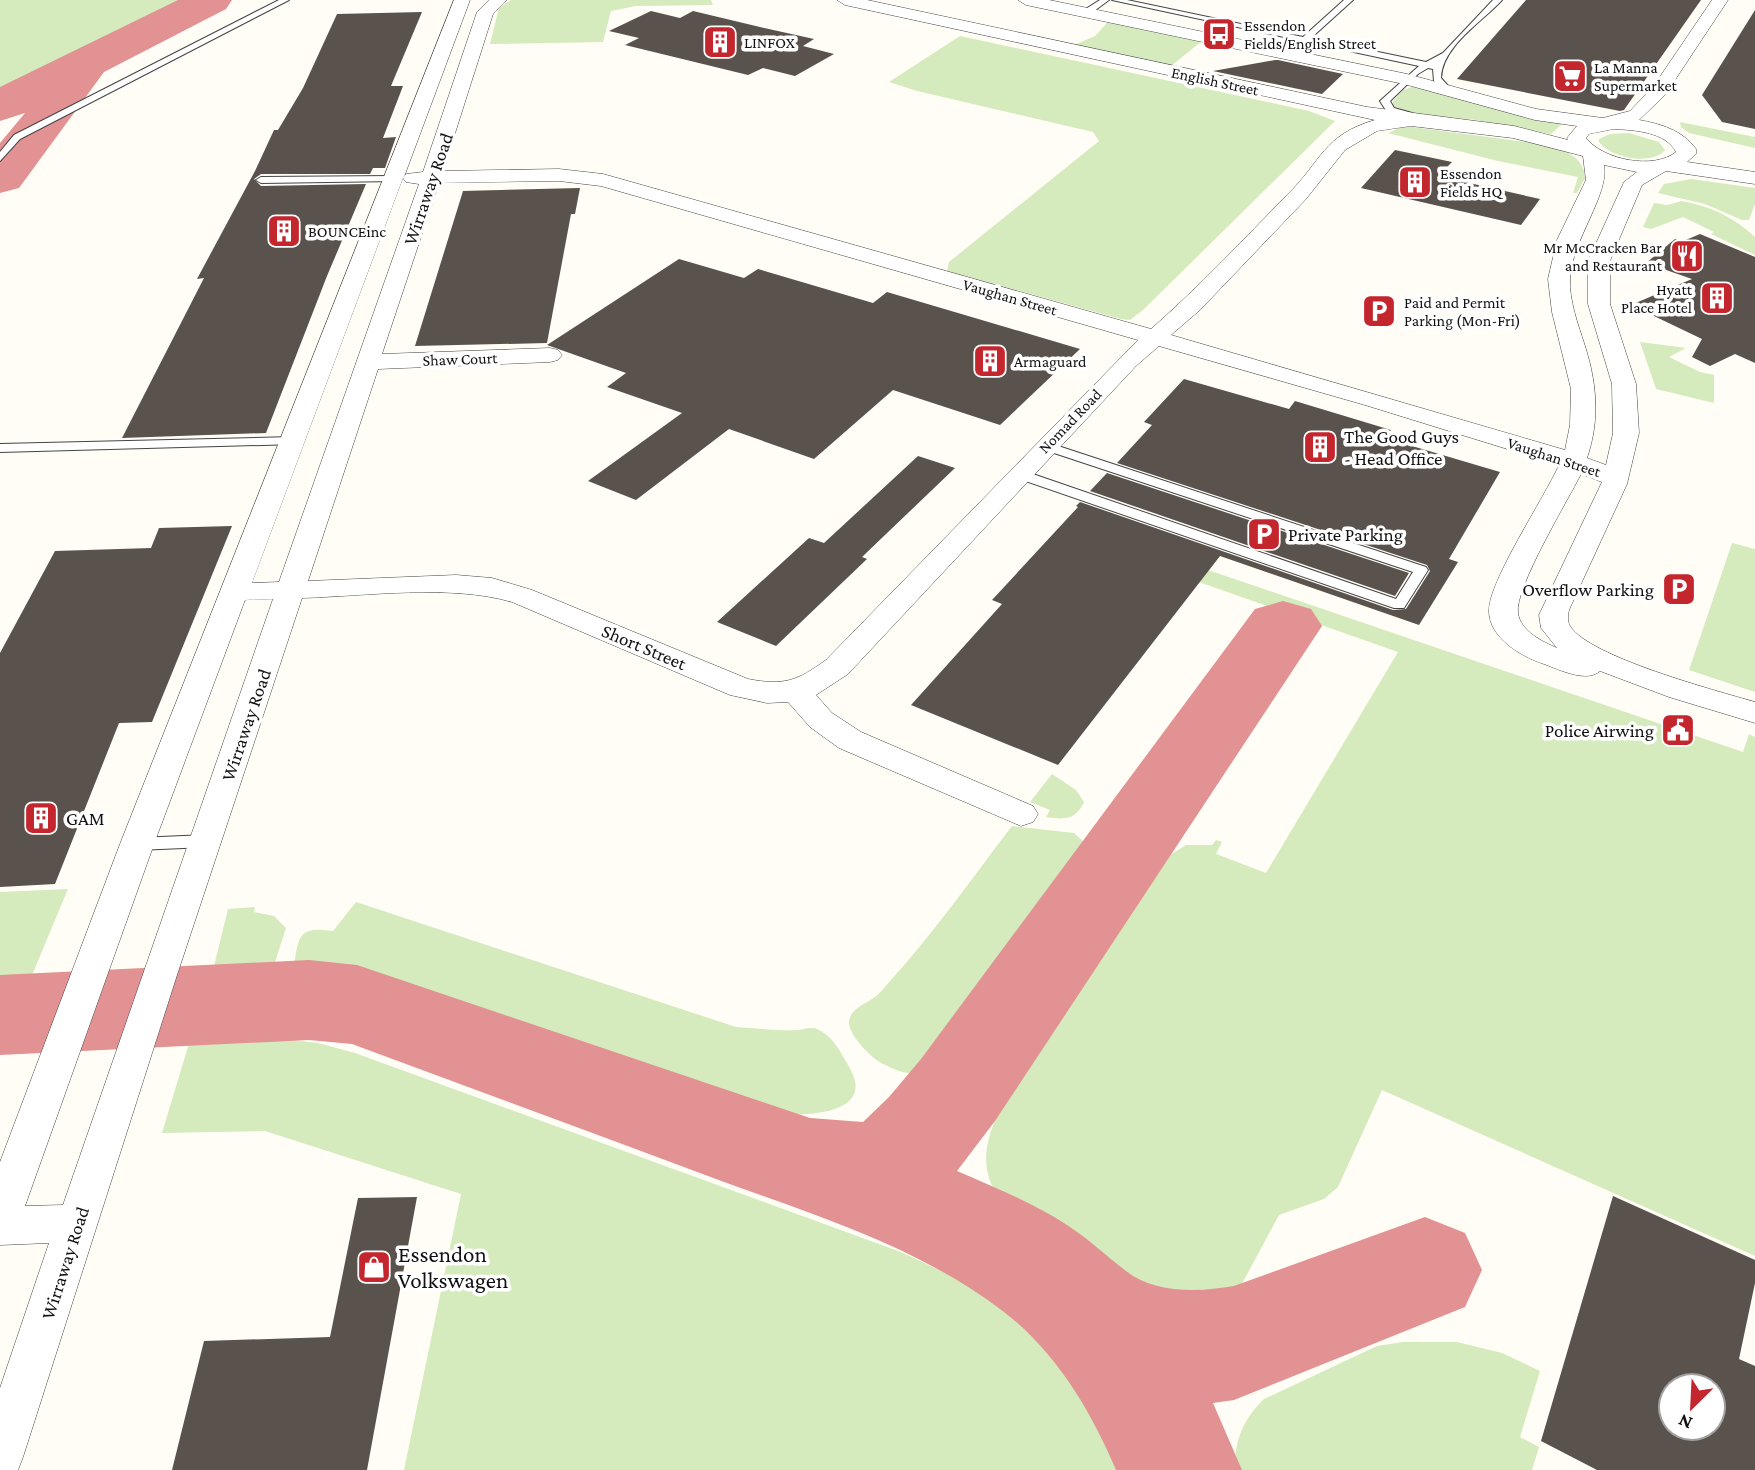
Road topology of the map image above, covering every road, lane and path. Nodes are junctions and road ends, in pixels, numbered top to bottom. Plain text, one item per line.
1 (285, 0) edge
2 (462, 0) edge
3 (499, 0) edge
4 (1026, 0) edge
5 (1106, 0) edge
6 (1116, 0) edge
7 (1349, 0) edge
8 (1498, 0) edge
9 (1720, 0) edge
10 (853, 1) edge
11 (1086, 22) junction
12 (1048, 34) junction
13 (1304, 40) junction
14 (477, 43) junction
15 (445, 44) junction
16 (1242, 45) junction
17 (1390, 58) junction
18 (1431, 66) junction
19 (1412, 75) junction
20 (1201, 78) junction
21 (1446, 88) junction
22 (1659, 91) junction
23 (1337, 107) junction
24 (1407, 121) junction
25 (1607, 124) junction
26 (1514, 132) junction
27 (1673, 137) junction
28 (1339, 145) junction
29 (1707, 148) dead end
30 (1589, 153) junction
31 (0, 158) edge
32 (1662, 166) junction
33 (432, 177) junction
34 (1755, 178) edge
35 (394, 179) junction
36 (261, 180) dead end
37 (1152, 337) junction
38 (550, 355) dead end
39 (370, 362) junction
40 (293, 441) junction
41 (1046, 446) junction
42 (0, 448) edge
43 (1573, 462) junction
44 (1019, 474) junction
45 (1616, 478) junction
46 (292, 589) junction
47 (235, 592) junction
48 (1645, 676) junction
49 (796, 691) junction
50 (1755, 713) edge
51 (1021, 814) dead end
52 (206, 841) junction
53 (137, 844) junction
54 (0, 1217) edge
55 (78, 1223) junction
56 (0, 1226) edge
57 (0, 1457) edge

1 - 31 lane
2 - 15 street, Wirraway Road
3 - 14 street, Wirraway Road
4 - 11 street
5 - 11 lane
6 - 13 lane
7 - 13 lane
8 - 18 lane
9 - 22 street
10 - 12 street, English Street
11 - 12 street
11 - 16 street
12 - 20 street, English Street
13 - 17 lane
14 - 15 street
14 - 33 street, Wirraway Road
15 - 35 street, Wirraway Road
16 - 19 street
16 - 20 street
17 - 18 lane
17 - 19 lane
18 - 19 lane
18 - 21 lane
19 - 21 street
19 - 26 lane
20 - 23 street, English Street
21 - 25 street
22 - 25 street
22 - 27 street
23 - 24 street, English Street
23 - 28 street, Nomad Road
24 - 26 street, English Street
24 - 28 street, Nomad Road
25 - 27 street
25 - 30 street
26 - 30 street, English Street
27 - 29 street
27 - 32 street
28 - 37 street, Nomad Road
30 - 32 street, English Street
30 - 43 street
32 - 34 street
32 - 45 street
33 - 35 street, Vaughan Street
33 - 37 street, Vaughan Street
33 - 39 street, Wirraway Road
35 - 36 lane
35 - 40 street, Wirraway Road
37 - 41 street, Nomad Road
37 - 43 street, Vaughan Street
38 - 39 street, Shaw Court
39 - 46 street, Wirraway Road
40 - 42 lane
40 - 47 street, Wirraway Road
41 - 44 street, Nomad Road
41 - 44 lane
43 - 45 street, Vaughan Street
43 - 48 street
44 - 49 street, Nomad Road
45 - 48 street
46 - 47 street, Short Street
46 - 49 street, Short Street
46 - 52 street, Wirraway Road
47 - 53 street, Wirraway Road
48 - 50 street
49 - 51 street
52 - 53 lane
52 - 55 street, Wirraway Road
53 - 54 street, Wirraway Road
55 - 56 street
55 - 57 street, Wirraway Road

